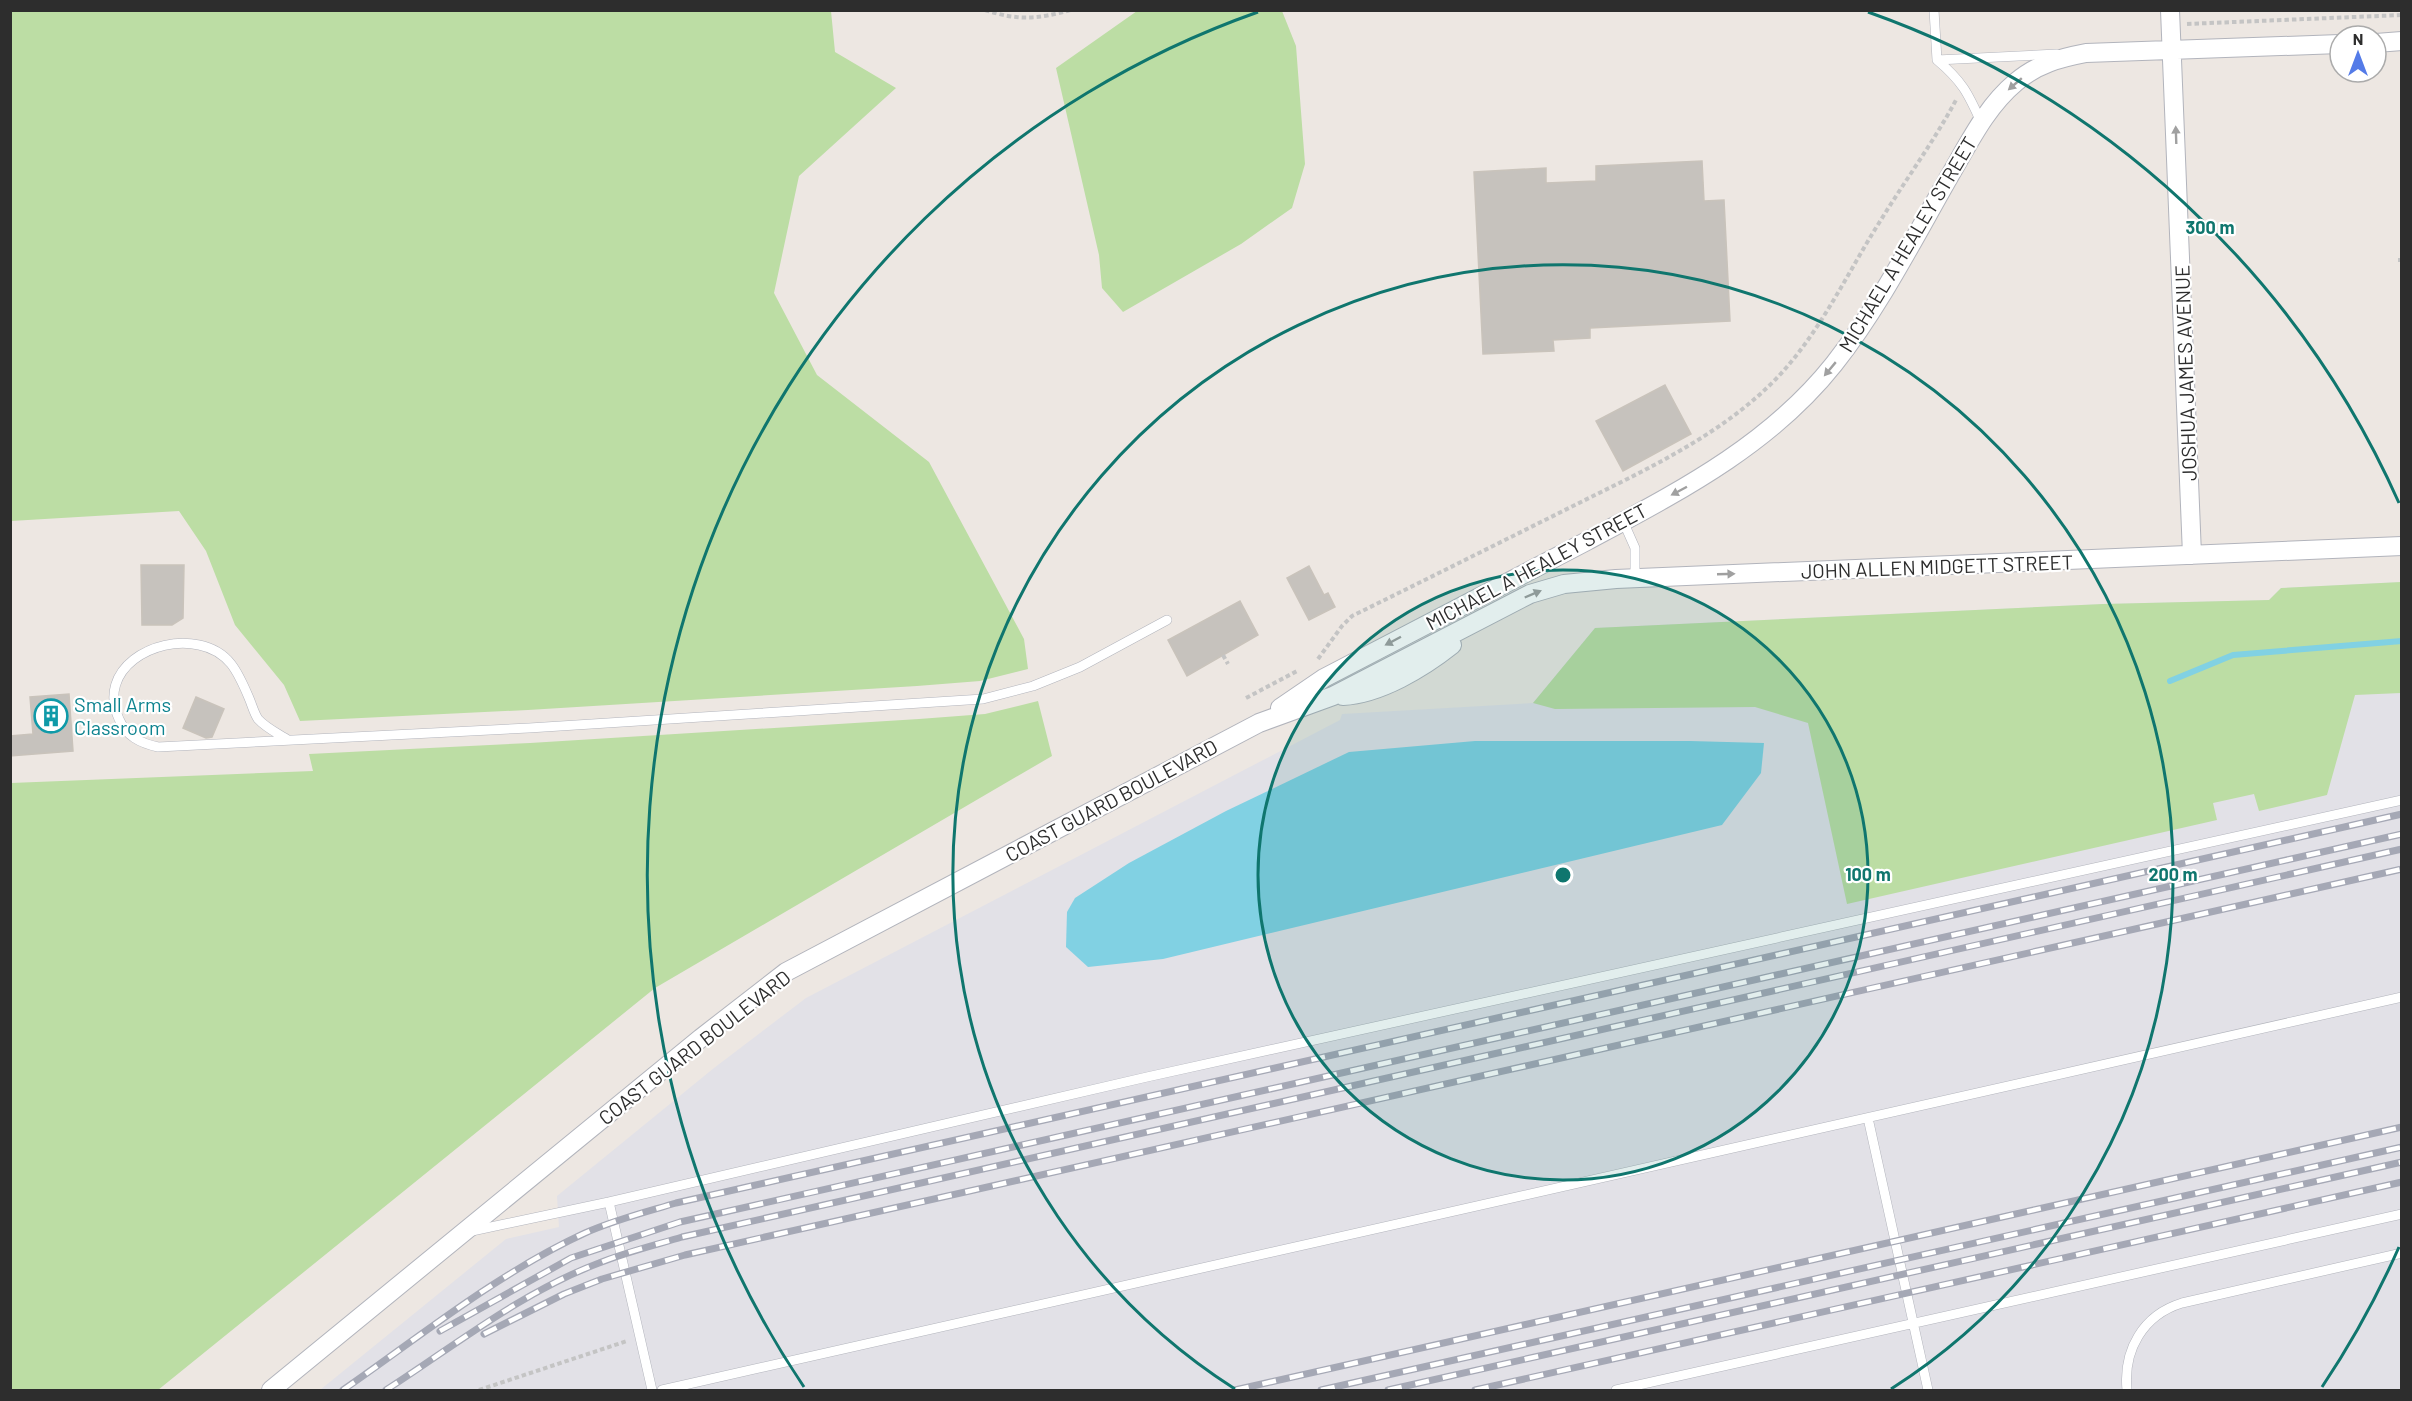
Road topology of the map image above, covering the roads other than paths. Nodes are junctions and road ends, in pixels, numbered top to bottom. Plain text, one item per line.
1 (1934, 10) edge
2 (2171, 18) edge
3 (2328, 44) edge
4 (2172, 49) junction
5 (2086, 53) junction
6 (1937, 60) junction
7 (1981, 122) junction
8 (1623, 521) junction
9 (2402, 546) edge
10 (2192, 555) junction
11 (1635, 578) junction
12 (1167, 620) dead end
13 (1324, 678) joint
14 (1333, 696) joint
15 (1259, 723) junction
16 (288, 740) junction
17 (2402, 800) edge
18 (2402, 997) edge
19 (1868, 1118) junction
20 (609, 1202) junction
21 (2402, 1214) edge
22 (464, 1233) junction
23 (2402, 1253) edge
24 (1913, 1324) junction
25 (271, 1390) edge
26 (652, 1390) edge
27 (662, 1390) edge
28 (1616, 1390) edge
29 (1928, 1390) edge
30 (2127, 1390) edge

1 - 6 lane
2 - 4 street, JOSHUA JAMES AVENUE
3 - 4 street, MICHAEL A HEALEY STREET
4 - 5 street, MICHAEL A HEALEY STREET
10 -> 4 street, JOSHUA JAMES AVENUE
5 - 6 lane
5 -> 7 street, MICHAEL A HEALEY STREET
6 - 7 lane
7 -> 8 street, MICHAEL A HEALEY STREET
8 - 11 lane
8 -> 13 street, MICHAEL A HEALEY STREET
9 - 10 street, JOHN ALLEN MIDGETT STREET
11 -> 10 street, JOHN ALLEN MIDGETT STREET
14 -> 11 street, JOHN ALLEN MIDGETT STREET
12 - 16 lane
13 - 15 street, COAST GUARD BOULEVARD
14 - 15 street, COAST GUARD BOULEVARD
15 - 22 street, COAST GUARD BOULEVARD
16 - 16 lane
17 - 20 lane
18 - 19 lane
19 - 24 lane
19 - 27 lane
20 - 22 lane
20 - 26 lane
21 - 24 lane
22 - 25 street, COAST GUARD BOULEVARD
23 - 30 lane
24 - 28 lane
24 - 29 lane

